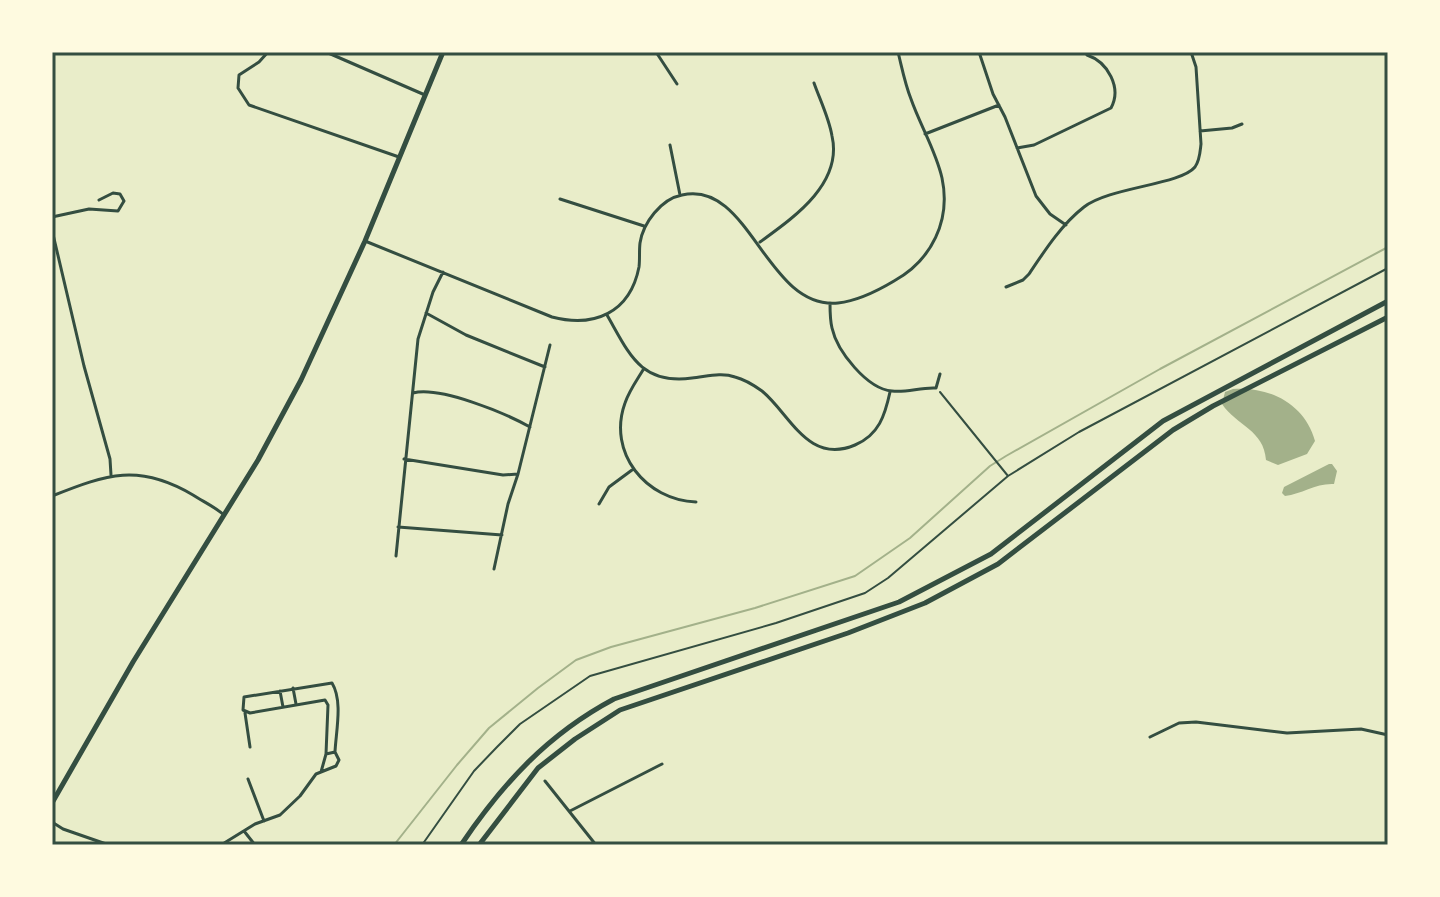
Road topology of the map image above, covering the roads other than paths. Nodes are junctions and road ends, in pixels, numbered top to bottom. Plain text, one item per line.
1 (268, 52) edge
2 (326, 52) edge
3 (443, 52) edge
4 (656, 52) edge
5 (898, 52) edge
6 (979, 52) edge
7 (1191, 52) edge
8 (1087, 55) dead end
9 (814, 83) dead end
10 (677, 84) dead end
11 (425, 95) junction
12 (999, 105) junction
13 (1242, 124) dead end
14 (1200, 131) junction
15 (925, 134) junction
16 (670, 145) dead end
17 (1017, 148) junction
18 (399, 157) junction
19 (680, 195) junction
20 (560, 199) dead end
21 (99, 200) dead end
22 (52, 217) edge
23 (1066, 225) junction
24 (645, 226) junction
25 (52, 230) edge
26 (365, 241) junction
27 (759, 243) junction
28 (443, 272) junction
29 (1006, 287) dead end
30 (1388, 301) edge
31 (830, 303) junction
32 (426, 313) junction
33 (607, 315) junction
34 (1388, 317) edge
35 (1330, 332) junction
36 (1336, 344) junction
37 (550, 345) dead end
38 (545, 367) junction
39 (643, 370) junction
40 (940, 374) dead end
41 (890, 392) junction
42 (413, 393) junction
43 (530, 427) junction
44 (404, 459) junction
45 (633, 469) junction
46 (518, 474) junction
47 (111, 475) junction
48 (52, 496) edge
49 (696, 502) dead end
50 (599, 504) dead end
51 (224, 515) junction
52 (398, 527) junction
53 (502, 535) junction
54 (396, 556) dead end
55 (494, 569) dead end
56 (293, 688) junction
57 (280, 691) junction
58 (614, 699) junction
59 (296, 704) junction
60 (283, 707) junction
61 (620, 710) junction
62 (245, 713) junction
63 (1388, 735) edge
64 (1150, 737) dead end
65 (250, 747) dead end
66 (335, 752) junction
67 (326, 754) junction
68 (662, 764) dead end
69 (321, 772) junction
70 (248, 779) dead end
71 (545, 781) dead end
72 (52, 803) edge
73 (570, 811) junction
74 (264, 821) junction
75 (52, 822) edge
76 (244, 831) junction
77 (109, 845) edge
78 (221, 845) edge
79 (255, 845) edge
80 (461, 845) edge
81 (479, 845) edge
82 (596, 845) edge

1 - 18 street
2 - 11 street
3 - 11 main road
4 - 10 street
5 - 15 street
6 - 12 street
7 - 14 street
8 - 17 street
9 - 27 street
11 - 18 main road
12 - 15 street
12 - 17 street
13 - 14 street
14 - 23 street
15 - 31 street
16 - 19 street
17 - 23 street
18 - 26 main road
19 - 24 street
19 - 27 street
20 - 24 street
21 - 22 street
23 - 29 street
24 - 33 street
25 - 47 street
26 - 28 street
26 - 51 main road
27 - 31 street
28 - 32 street
28 - 33 street
30 - 35 main road
31 - 41 street
32 - 38 street
32 - 42 street
33 - 39 street
34 - 36 main road
35 - 36 main road
35 - 58 main road
36 - 61 main road
37 - 38 street
38 - 43 street
39 - 41 street
39 - 45 street
40 - 41 street
42 - 43 street
42 - 44 street
43 - 46 street
44 - 46 street
44 - 52 street
45 - 49 street
45 - 50 street
46 - 53 street
47 - 48 street
47 - 51 street
51 - 72 main road
52 - 53 street
52 - 54 street
53 - 55 street
56 - 57 street
56 - 59 street
56 - 66 street
57 - 60 street
57 - 62 street
58 - 61 main road
58 - 80 main road
59 - 60 street
59 - 67 street
60 - 62 street
61 - 81 main road
62 - 65 street
63 - 64 street
66 - 67 street
66 - 69 street
67 - 69 street
68 - 73 street
69 - 74 street
70 - 74 street
71 - 73 street
73 - 82 street
74 - 76 street
75 - 77 street
76 - 78 street
76 - 79 street

